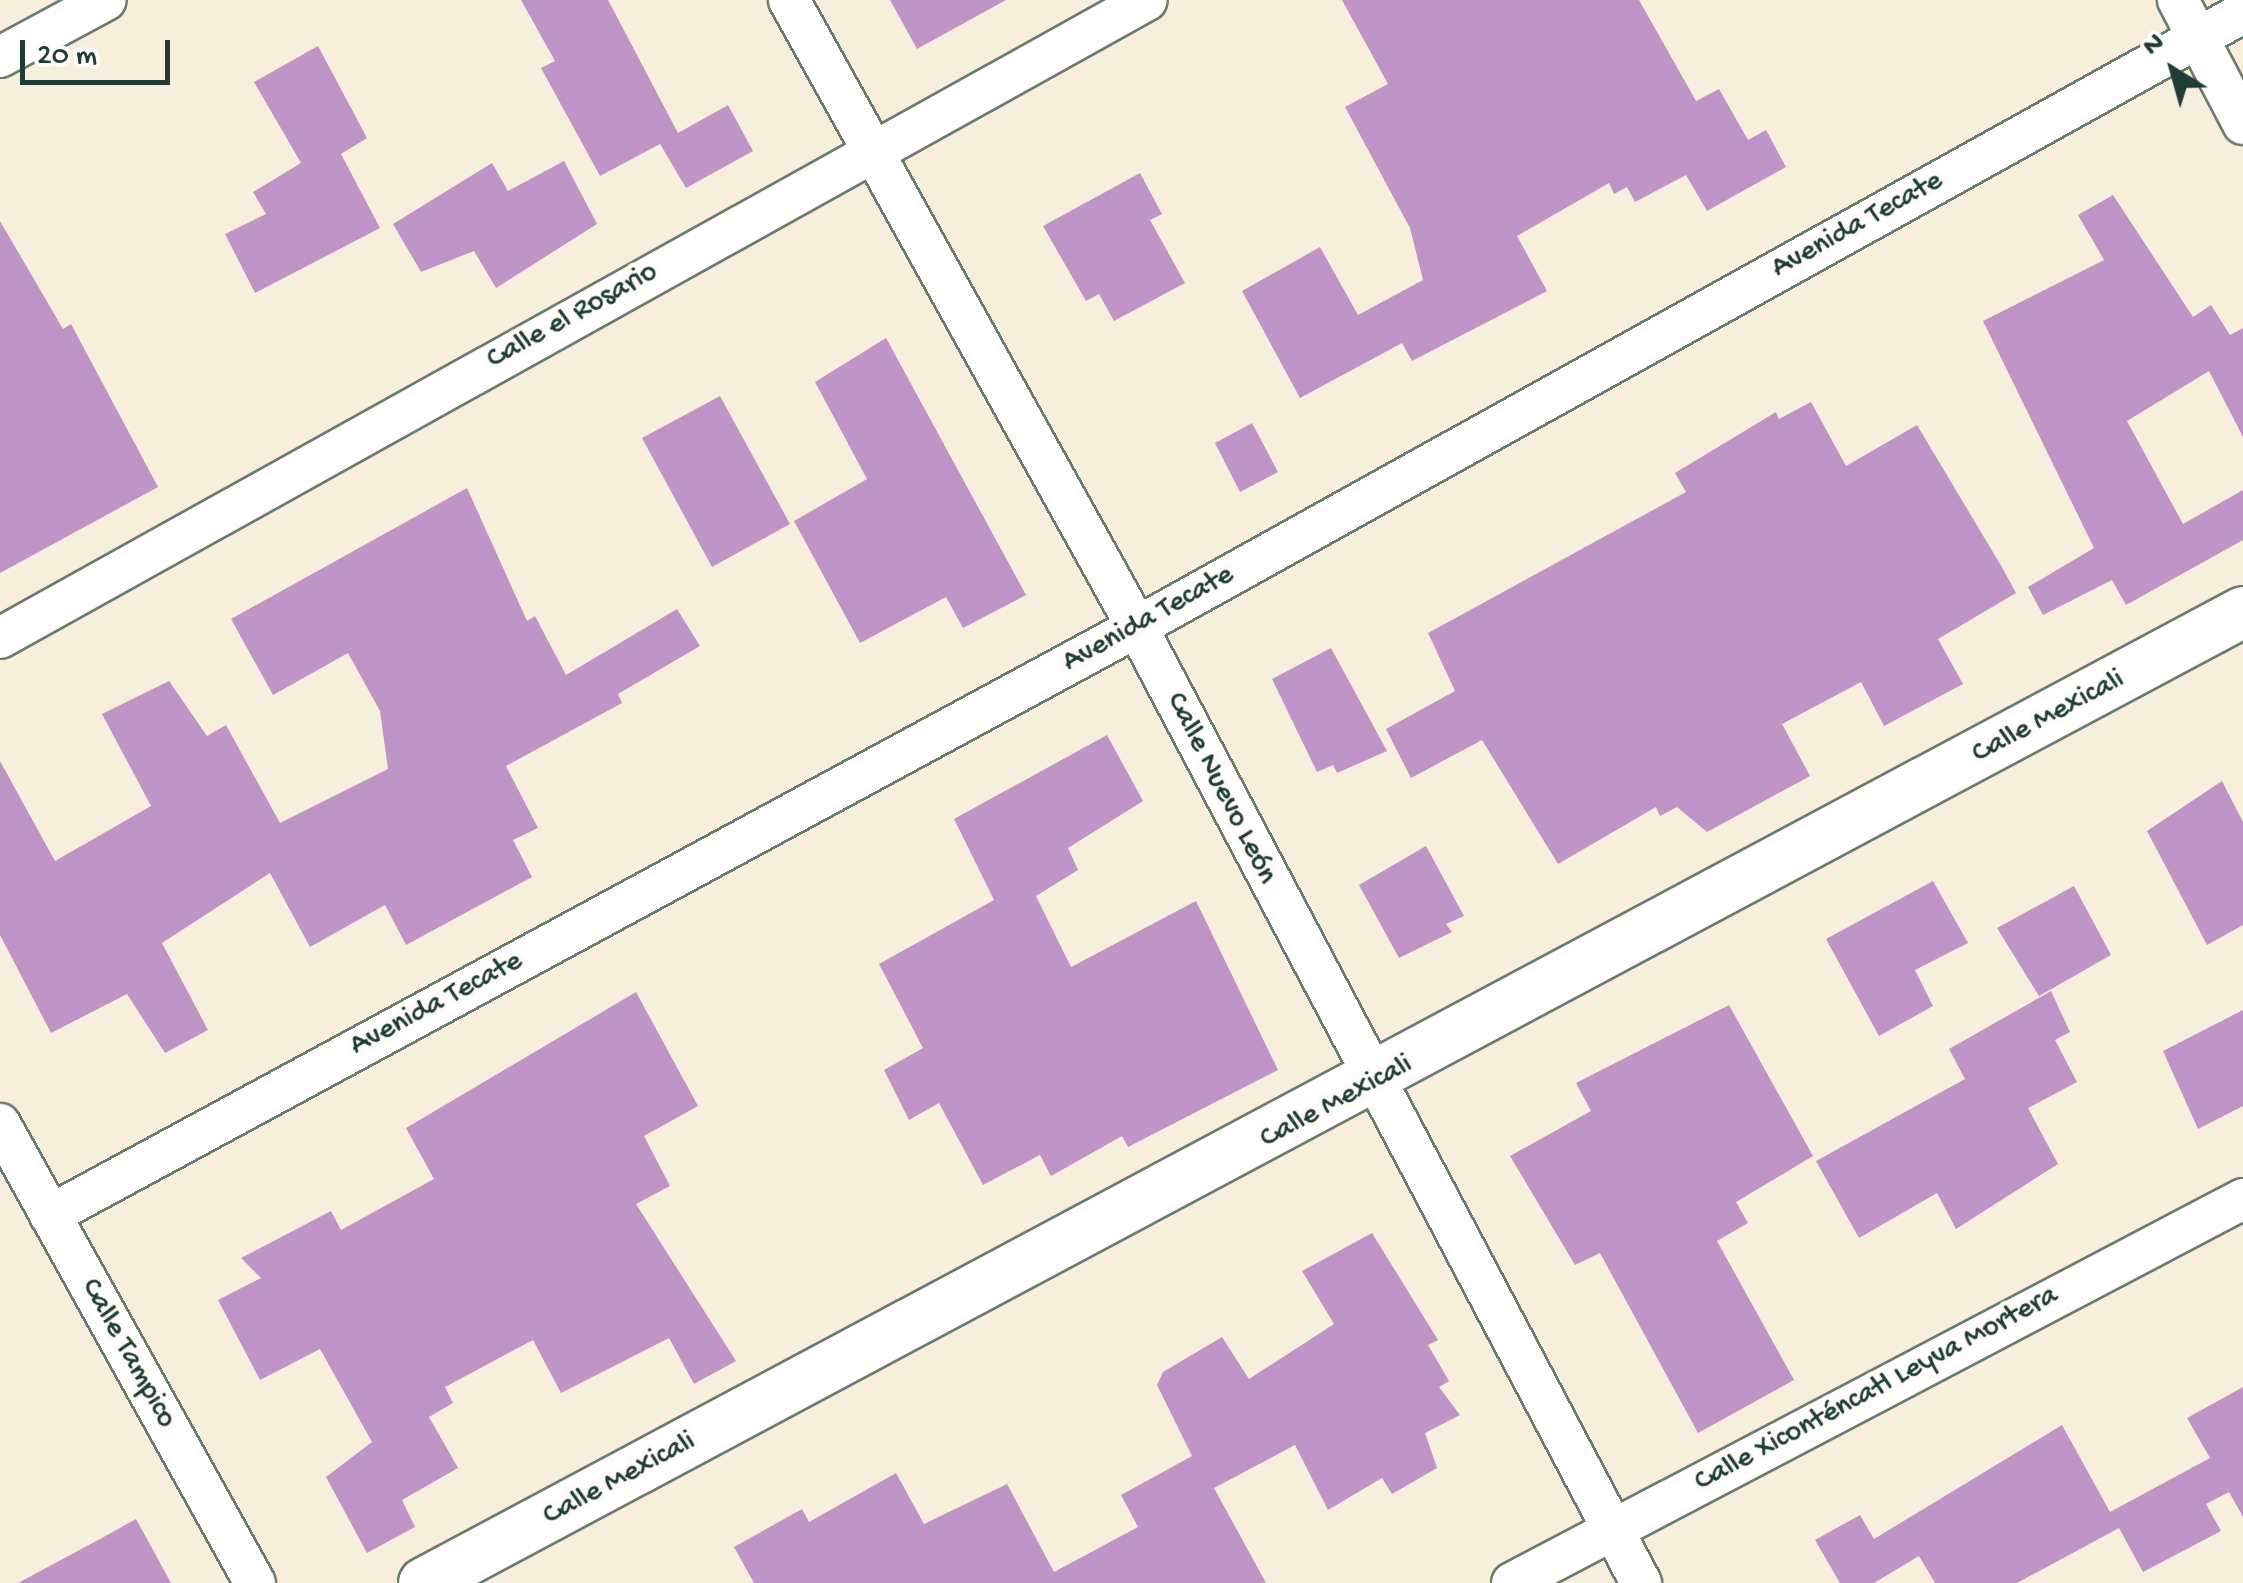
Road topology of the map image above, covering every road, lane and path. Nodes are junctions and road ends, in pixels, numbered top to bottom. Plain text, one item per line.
1 (106, 0) edge
2 (789, 0) edge
3 (1147, 0) edge
4 (2178, 0) edge
5 (2243, 13) edge
6 (2198, 37) junction
7 (0, 57) edge
8 (2243, 124) edge
9 (876, 148) junction
10 (2243, 612) edge
11 (1137, 627) junction
12 (0, 638) edge
13 (1372, 1085) junction
14 (0, 1124) edge
15 (2243, 1199) edge
16 (50, 1214) junction
17 (1610, 1529) junction
18 (256, 1583) edge
19 (424, 1583) edge
20 (1512, 1583) edge
21 (1641, 1583) edge

1 - 7 street
2 - 9 street, Calle Nuevo León
3 - 9 street, Calle el Rosario
4 - 6 street
5 - 6 street, Avenida Tecate
6 - 8 street
6 - 11 street, Avenida Tecate
9 - 11 street, Calle Nuevo León
9 - 12 street, Calle el Rosario
10 - 13 street, Calle Mexicali
11 - 13 street, Calle Nuevo León
11 - 16 street, Avenida Tecate
13 - 17 street, Calle Nuevo León
13 - 19 street, Calle Mexicali
14 - 16 street, Calle Tampico
15 - 17 street, Calle Xiconténcatl Leyva Mortera
16 - 18 street, Calle Tampico
17 - 20 street, Calle Xiconténcatl Leyva Mortera
17 - 21 street, Calle Nuevo León

